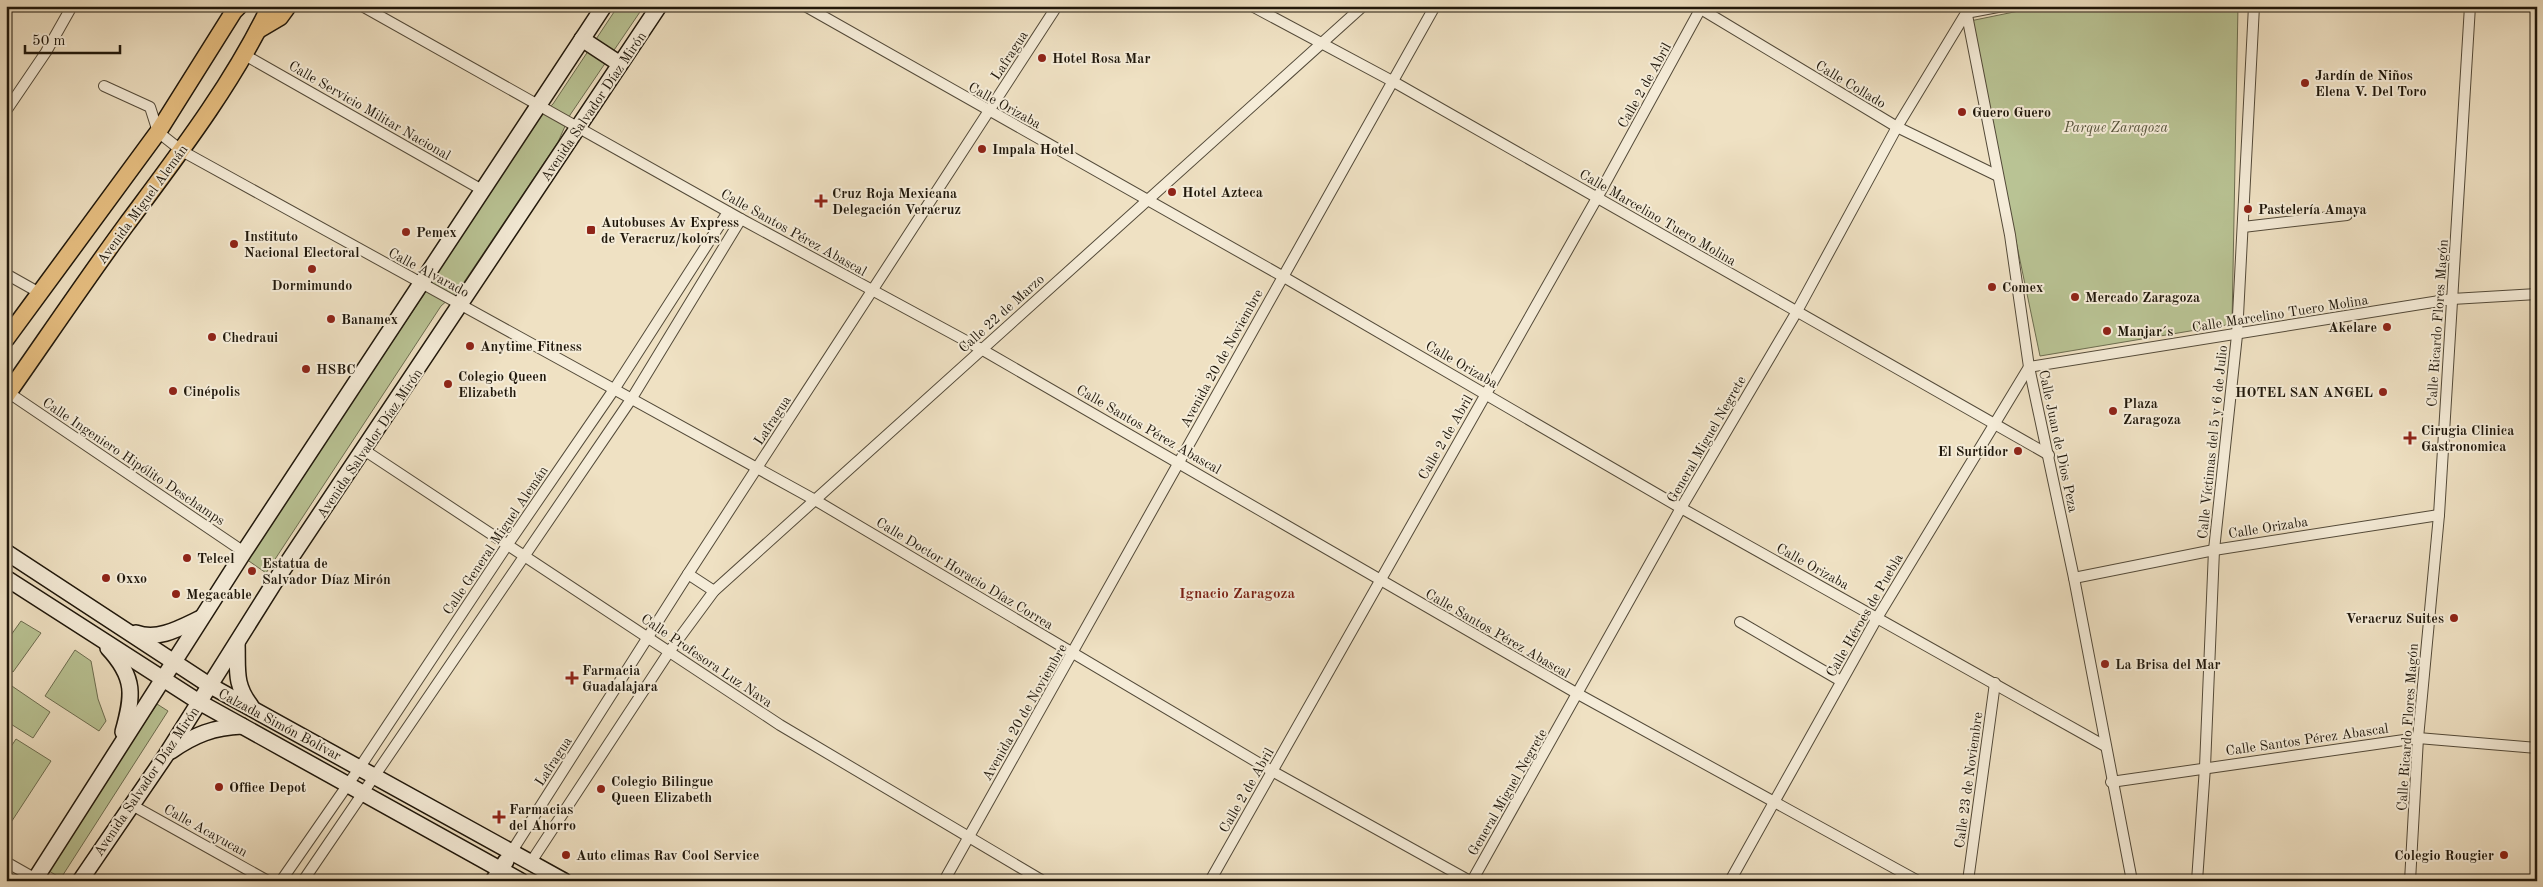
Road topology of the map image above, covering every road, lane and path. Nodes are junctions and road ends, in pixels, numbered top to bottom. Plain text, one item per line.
1 (72, 6) edge
2 (270, 6) edge
3 (288, 6) edge
4 (362, 6) edge
5 (604, 6) edge
6 (660, 6) edge
7 (805, 6) edge
8 (1058, 6) edge
9 (1252, 6) edge
10 (1363, 6) edge
11 (1436, 6) edge
12 (2003, 6) edge
13 (2254, 6) edge
14 (2470, 6) edge
15 (1700, 7) edge
16 (236, 8) edge
17 (1966, 10) edge
18 (258, 30) junction
19 (582, 39) junction
20 (1321, 44) junction
21 (243, 54) junction
22 (620, 64) junction
23 (1394, 82) junction
24 (104, 86) dead end
25 (538, 105) junction
26 (6, 111) edge
27 (989, 111) junction
28 (577, 127) junction
29 (1897, 128) junction
30 (158, 132) junction
31 (182, 151) junction
32 (1998, 176) junction
33 (484, 191) junction
34 (1597, 198) junction
35 (1149, 200) junction
36 (728, 212) junction
37 (2347, 215) dead end
38 (741, 219) junction
39 (2243, 227) junction
40 (6, 274) edge
41 (1282, 276) junction
42 (421, 284) junction
43 (872, 290) junction
44 (38, 292) junction
45 (2537, 294) edge
46 (2452, 299) junction
47 (461, 305) junction
48 (1796, 313) junction
49 (2237, 335) junction
50 (6, 339) edge
51 (981, 349) junction
52 (2029, 367) junction
53 (615, 388) junction
54 (8, 394) edge
55 (1486, 394) junction
56 (632, 398) junction
57 (1994, 422) junction
58 (364, 450) junction
59 (2048, 455) junction
60 (1179, 461) junction
61 (758, 468) junction
62 (815, 500) junction
63 (1681, 508) junction
64 (2438, 515) junction
65 (508, 544) junction
66 (2214, 550) junction
67 (6, 552) edge
68 (244, 552) junction
69 (524, 554) junction
70 (688, 574) junction
71 (6, 578) edge
72 (2074, 578) junction
73 (1380, 580) junction
74 (714, 591) junction
75 (201, 618) junction
76 (1877, 618) junction
77 (1740, 622) dead end
78 (125, 630) junction
79 (96, 636) junction
80 (648, 638) junction
81 (237, 644) junction
82 (669, 652) junction
83 (1073, 654) junction
84 (173, 662) junction
85 (162, 680) junction
86 (1841, 681) junction
87 (1994, 683) junction
88 (210, 685) junction
89 (1578, 694) junction
90 (199, 702) junction
91 (254, 709) junction
92 (243, 726) junction
93 (2418, 738) junction
94 (120, 746) junction
95 (2105, 746) junction
96 (2537, 748) edge
97 (166, 755) junction
98 (360, 767) junction
99 (2206, 767) junction
100 (1272, 771) junction
101 (375, 775) junction
102 (2111, 782) junction
103 (348, 784) junction
104 (363, 792) junction
105 (1773, 800) junction
106 (130, 804) junction
107 (968, 837) junction
108 (512, 851) junction
109 (6, 862) edge
110 (531, 862) junction
111 (497, 875) edge
112 (35, 880) edge
113 (520, 880) edge
114 (80, 881) edge
115 (268, 881) edge
116 (281, 881) edge
117 (303, 881) edge
118 (564, 881) edge
119 (944, 881) edge
120 (1043, 881) edge
121 (1210, 881) edge
122 (1471, 881) edge
123 (1730, 881) edge
124 (1918, 881) edge
125 (1968, 881) edge
126 (2132, 881) edge
127 (2197, 881) edge
128 (2410, 881) edge

1 - 26 street
2 - 18 main road, Avenida Miguel Alemán
3 - 18 main road
4 - 25 street, Calle Santos Pérez Abascal
5 - 19 main road
6 - 22 main road, Avenida Salvador Díaz Mirón
7 - 27 street, Calle Orizaba
8 - 27 street, Lafragua
9 - 20 street, Calle Marcelino Tuero Molina
10 - 20 street, Calle 22 de Marzo
11 - 23 street, Avenida 20 de Noviembre
12 - 17 street
13 - 39 street, Calle Víctimas del 5 y 6 de Julio
14 - 46 street, Calle Ricardo Flores Magón
15 - 29 street, Calle Collado
15 - 34 street, Calle 2 de Abril
16 - 30 main road
17 - 29 street, General Miguel Negrete
17 - 32 street, Calle Juan de Dios Peza
18 - 21 main road, Avenida Miguel Alemán
19 - 22 main road
19 - 25 main road
20 - 23 street, Calle Marcelino Tuero Molina
20 - 35 street, Calle 22 de Marzo
21 - 31 main road, Avenida Miguel Alemán
21 - 33 street, Calle Servicio Militar Nacional
22 - 28 main road, Avenida Salvador Díaz Mirón
23 - 34 street, Calle Marcelino Tuero Molina
23 - 41 street, Avenida 20 de Noviembre
24 - 30 street
25 - 28 street, Calle Santos Pérez Abascal
25 - 33 main road
27 - 35 street, Calle Orizaba
27 - 43 street, Lafragua
28 - 36 street, Calle Santos Pérez Abascal
28 - 47 main road, Avenida Salvador Díaz Mirón
29 - 32 street, Calle Collado
29 - 48 street, General Miguel Negrete
30 - 31 street, Calle Alvarado
30 - 44 main road
31 - 42 street, Calle Alvarado
31 - 54 main road, Avenida Miguel Alemán
32 - 52 street, Calle Juan de Dios Peza
33 - 42 main road
34 - 48 street, Calle Marcelino Tuero Molina
34 - 55 street, Calle 2 de Abril
35 - 41 street, Calle Orizaba
35 - 51 street, Calle 22 de Marzo
36 - 38 street, Calle Santos Pérez Abascal
36 - 53 street, Calle General Miguel Alemán
37 - 39 street
38 - 43 street, Calle Santos Pérez Abascal
38 - 56 street
39 - 49 street, Calle Víctimas del 5 y 6 de Julio
40 - 44 street
41 - 55 street, Calle Orizaba
41 - 60 street, Avenida 20 de Noviembre
42 - 47 street, Calle Alvarado
42 - 68 main road
43 - 51 street, Calle Santos Pérez Abascal
43 - 61 street, Lafragua
44 - 50 main road
45 - 46 street, Calle Marcelino Tuero Molina
46 - 49 street, Calle Marcelino Tuero Molina
46 - 64 street, Calle Ricardo Flores Magón
47 - 53 street, Calle Alvarado
47 - 58 main road, Avenida Salvador Díaz Mirón
48 - 57 street, Calle Marcelino Tuero Molina
48 - 63 street, General Miguel Negrete
49 - 52 street, Calle Marcelino Tuero Molina
49 - 66 street, Calle Víctimas del 5 y 6 de Julio
51 - 60 street, Calle Santos Pérez Abascal
51 - 62 street, Calle 22 de Marzo
52 - 57 street, Calle Héroes de Puebla
52 - 59 street, Calle Juan de Dios Peza
53 - 56 street, Calle Alvarado
53 - 65 street, Calle General Miguel Alemán
54 - 68 street, Calle Ingeniero Hipólito Deschamps
55 - 63 street, Calle Orizaba
55 - 73 street, Calle 2 de Abril
56 - 61 street, Calle Alvarado
56 - 69 street
57 - 59 street, Calle Marcelino Tuero Molina
57 - 76 street, Calle Héroes de Puebla
58 - 65 street, Calle Profesora Luz Nava
58 - 81 main road, Avenida Salvador Díaz Mirón
59 - 72 street, Calle Juan de Dios Peza
60 - 73 street, Calle Santos Pérez Abascal
60 - 83 street, Avenida 20 de Noviembre
61 - 62 street, Calle Doctor Horacio Díaz Correa
61 - 70 street, Lafragua
62 - 74 street, Calle 22 de Marzo
62 - 83 street, Calle Doctor Horacio Díaz Correa
63 - 76 street, Calle Orizaba
63 - 89 street, General Miguel Negrete
64 - 66 street, Calle Orizaba
64 - 93 street, Calle Ricardo Flores Magón
65 - 69 street, Calle Profesora Luz Nava
65 - 98 street, Calle General Miguel Alemán
66 - 72 street, Calle Orizaba
66 - 99 street, Calle Víctimas del 5 y 6 de Julio
67 - 78 main road, Calzada Simón Bolívar
68 - 75 main road
69 - 80 street, Calle Profesora Luz Nava
69 - 101 street
70 - 74 street
70 - 80 street, Lafragua
71 - 79 main road, Calzada Simón Bolívar
72 - 95 street, Calle Juan de Dios Peza
73 - 89 street, Calle Santos Pérez Abascal
73 - 100 street, Calle 2 de Abril
74 - 82 street, Calle 22 de Marzo
75 - 78 main road
75 - 84 main road
76 - 86 street, Calle Héroes de Puebla
76 - 87 street, Calle Orizaba
77 - 86 street
78 - 84 main road, Calzada Simón Bolívar
79 - 85 main road, Calzada Simón Bolívar
79 - 94 main road
80 - 82 street, Calle Profesora Luz Nava
80 - 108 street, Lafragua
81 - 88 main road, Avenida Salvador Díaz Mirón
81 - 91 main road
82 - 107 street, Calle Profesora Luz Nava
82 - 110 street
83 - 100 street, Calle Doctor Horacio Díaz Correa
83 - 107 street, Avenida 20 de Noviembre
84 - 85 main road
84 - 88 main road, Calzada Simón Bolívar
85 - 90 main road, Calzada Simón Bolívar
85 - 94 main road
86 - 105 street, Calle Héroes de Puebla
87 - 95 street, Calle Orizaba
87 - 125 street, Calle 23 de Noviembre
88 - 90 main road, Avenida Salvador Díaz Mirón
88 - 91 main road, Calzada Simón Bolívar
89 - 105 street, Calle Santos Pérez Abascal
89 - 122 street, General Miguel Negrete
90 - 92 main road, Calzada Simón Bolívar
90 - 97 main road, Avenida Salvador Díaz Mirón
91 - 98 main road, Calzada Simón Bolívar
92 - 97 main road
92 - 103 main road, Calzada Simón Bolívar
93 - 96 street, Calle Santos Pérez Abascal
93 - 99 street, Calle Santos Pérez Abascal
93 - 128 street, Calle Ricardo Flores Magón
94 - 112 main road
95 - 102 street, Calle Juan de Dios Peza
97 - 106 main road, Avenida Salvador Díaz Mirón
98 - 101 main road, Calzada Simón Bolívar
98 - 103 street, Calle General Miguel Alemán
99 - 102 street, Calle Santos Pérez Abascal
99 - 127 street, Calle Víctimas del 5 y 6 de Julio
100 - 121 street, Calle 2 de Abril
100 - 122 street, Calle Doctor Horacio Díaz Correa
101 - 104 street
101 - 108 main road, Calzada Simón Bolívar
102 - 126 street, Calle Juan de Dios Peza
103 - 104 main road, Calzada Simón Bolívar
103 - 116 street, Calle General Miguel Alemán
104 - 111 main road, Calzada Simón Bolívar
104 - 117 street
105 - 123 street, Calle Héroes de Puebla
105 - 124 street, Calle Santos Pérez Abascal
106 - 114 main road, Avenida Salvador Díaz Mirón
106 - 115 street, Calle Acayucan
107 - 119 street, Avenida 20 de Noviembre
107 - 120 street, Calle Profesora Luz Nava
108 - 110 main road, Calzada Simón Bolívar
108 - 111 main road
109 - 112 street
110 - 113 main road
110 - 118 main road, Calzada Simón Bolívar
111 - 113 main road, Calzada Simón Bolívar

